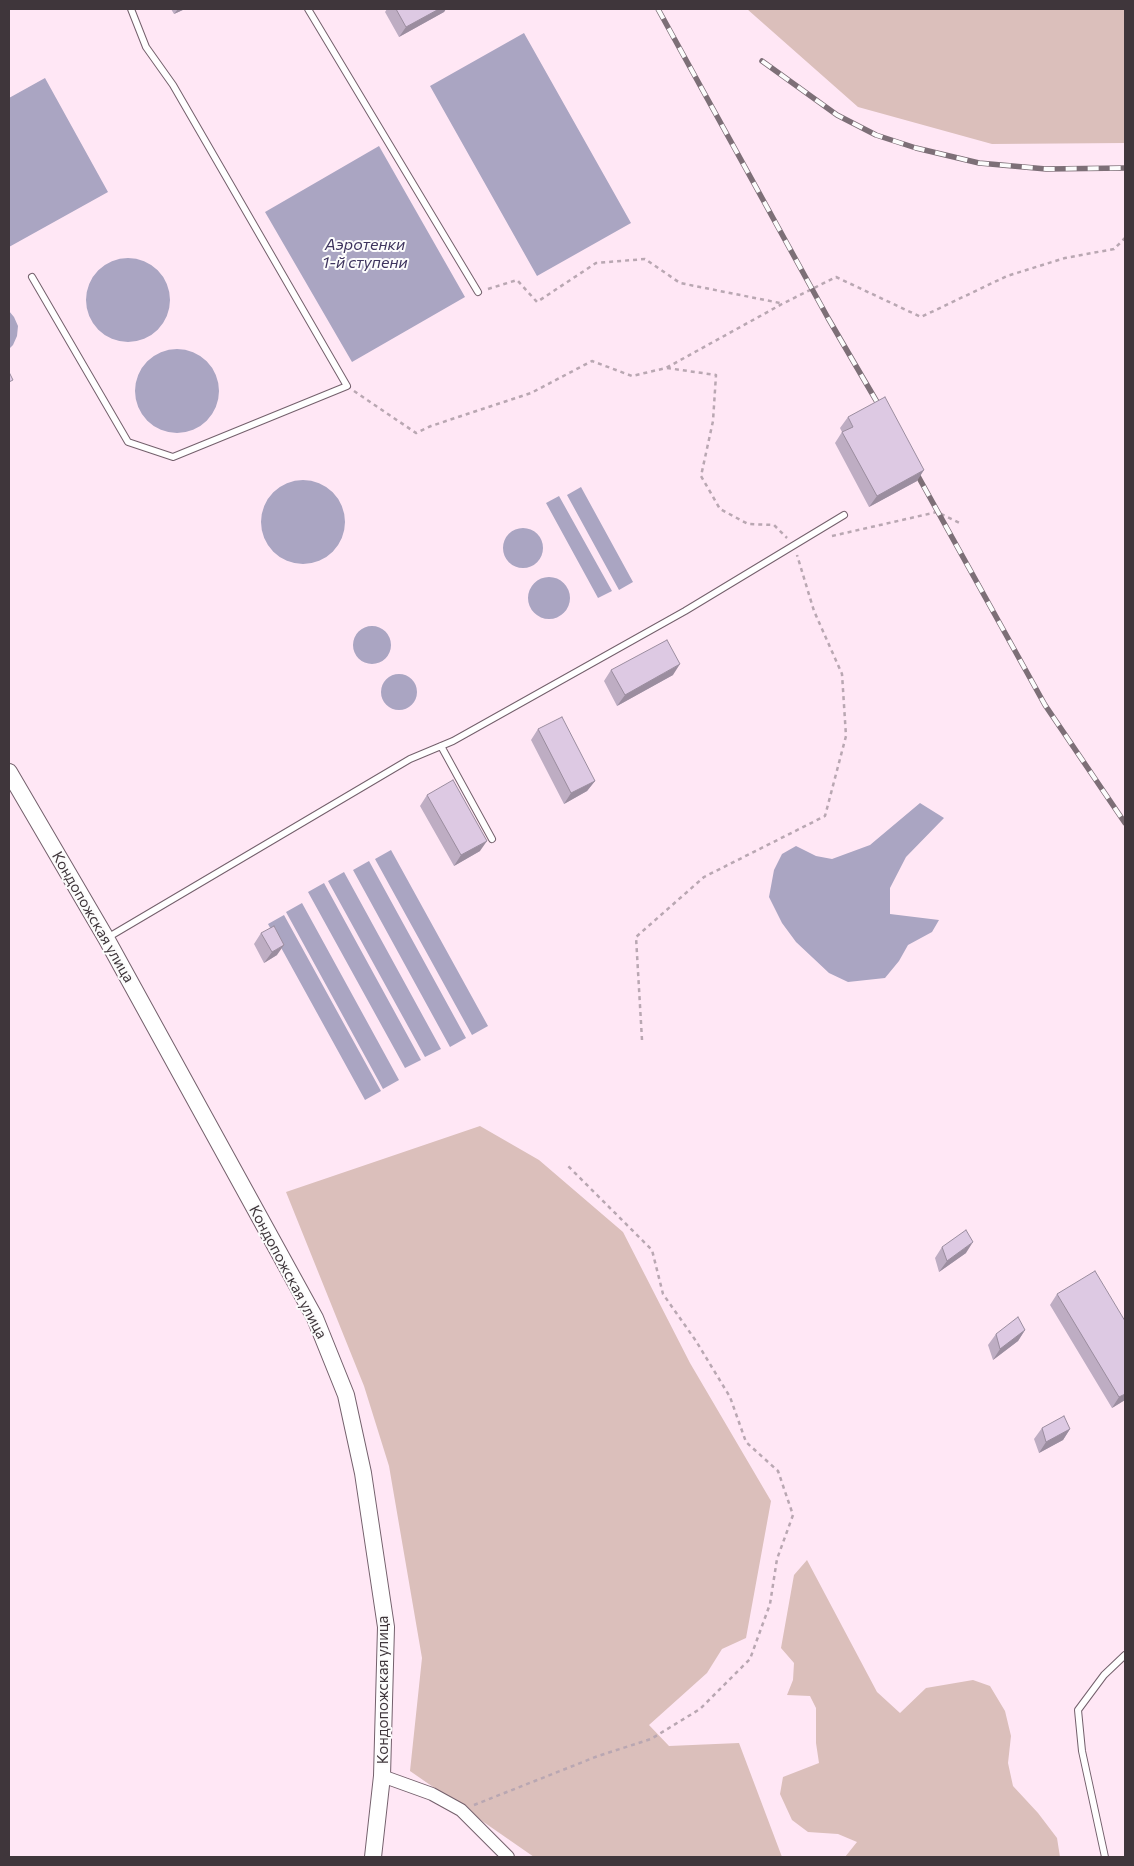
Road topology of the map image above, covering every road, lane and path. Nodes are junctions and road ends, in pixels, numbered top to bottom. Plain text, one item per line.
1 (131, 9) edge
2 (308, 9) edge
3 (1125, 238) edge
4 (32, 276) dead end
5 (478, 292) joint
6 (782, 304) junction
7 (666, 368) junction
8 (347, 386) junction
9 (844, 515) dead end
10 (962, 524) dead end
11 (832, 536) dead end
12 (793, 544) junction
13 (441, 746) junction
14 (9, 772) edge
15 (492, 840) dead end
16 (106, 938) junction
17 (642, 1040) dead end
18 (567, 1165) dead end
19 (1125, 1655) edge
20 (382, 1776) junction
21 (461, 1810) junction
22 (373, 1857) edge
23 (508, 1857) edge
24 (1105, 1857) edge

1 - 8 lane
2 - 5 lane
3 - 6 path
4 - 8 lane
5 - 6 path
6 - 7 path
7 - 8 path
7 - 12 path
9 - 12 lane
10 - 11 path
12 - 13 lane
12 - 17 path
13 - 15 lane
13 - 16 lane
14 - 16 street, Кондопожская улица
16 - 20 street, Кондопожская улица
18 - 21 path
19 - 24 lane
20 - 21 street
20 - 22 street, Кондопожская улица
21 - 23 street

